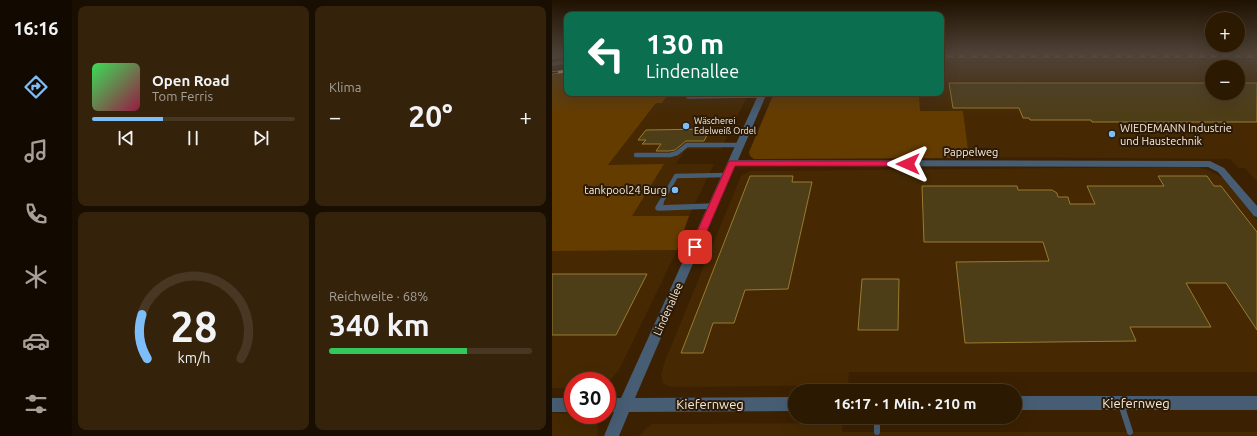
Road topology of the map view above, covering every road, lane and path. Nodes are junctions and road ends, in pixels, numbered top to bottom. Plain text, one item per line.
1 (713, 96) edge
2 (761, 96) edge
3 (688, 97) dead end
4 (740, 144) junction
5 (636, 155) dead end
6 (732, 163) junction
7 (727, 175) junction
8 (713, 206) junction
9 (1257, 213) edge
10 (1022, 403) edge
11 (1121, 403) junction
12 (1257, 403) edge
13 (788, 404) edge
14 (552, 405) edge
15 (564, 405) edge
16 (616, 405) edge
17 (625, 405) junction
18 (877, 424) edge
19 (877, 432) dead end
20 (1130, 432) dead end
21 (611, 436) edge

1 - 3 lane
2 - 4 street, Lindenallee
4 - 5 lane
4 - 6 street, Lindenallee
6 - 7 street, Lindenallee
6 - 9 street, Pappelweg
7 - 8 street, Lindenallee
7 - 8 lane
8 - 17 street, Lindenallee
10 - 11 street, Kiefernweg
11 - 12 street, Kiefernweg
11 - 20 lane
13 - 17 street, Kiefernweg
14 - 15 street
16 - 17 street, Kiefernweg
17 - 21 street, Lindenallee
18 - 19 lane

